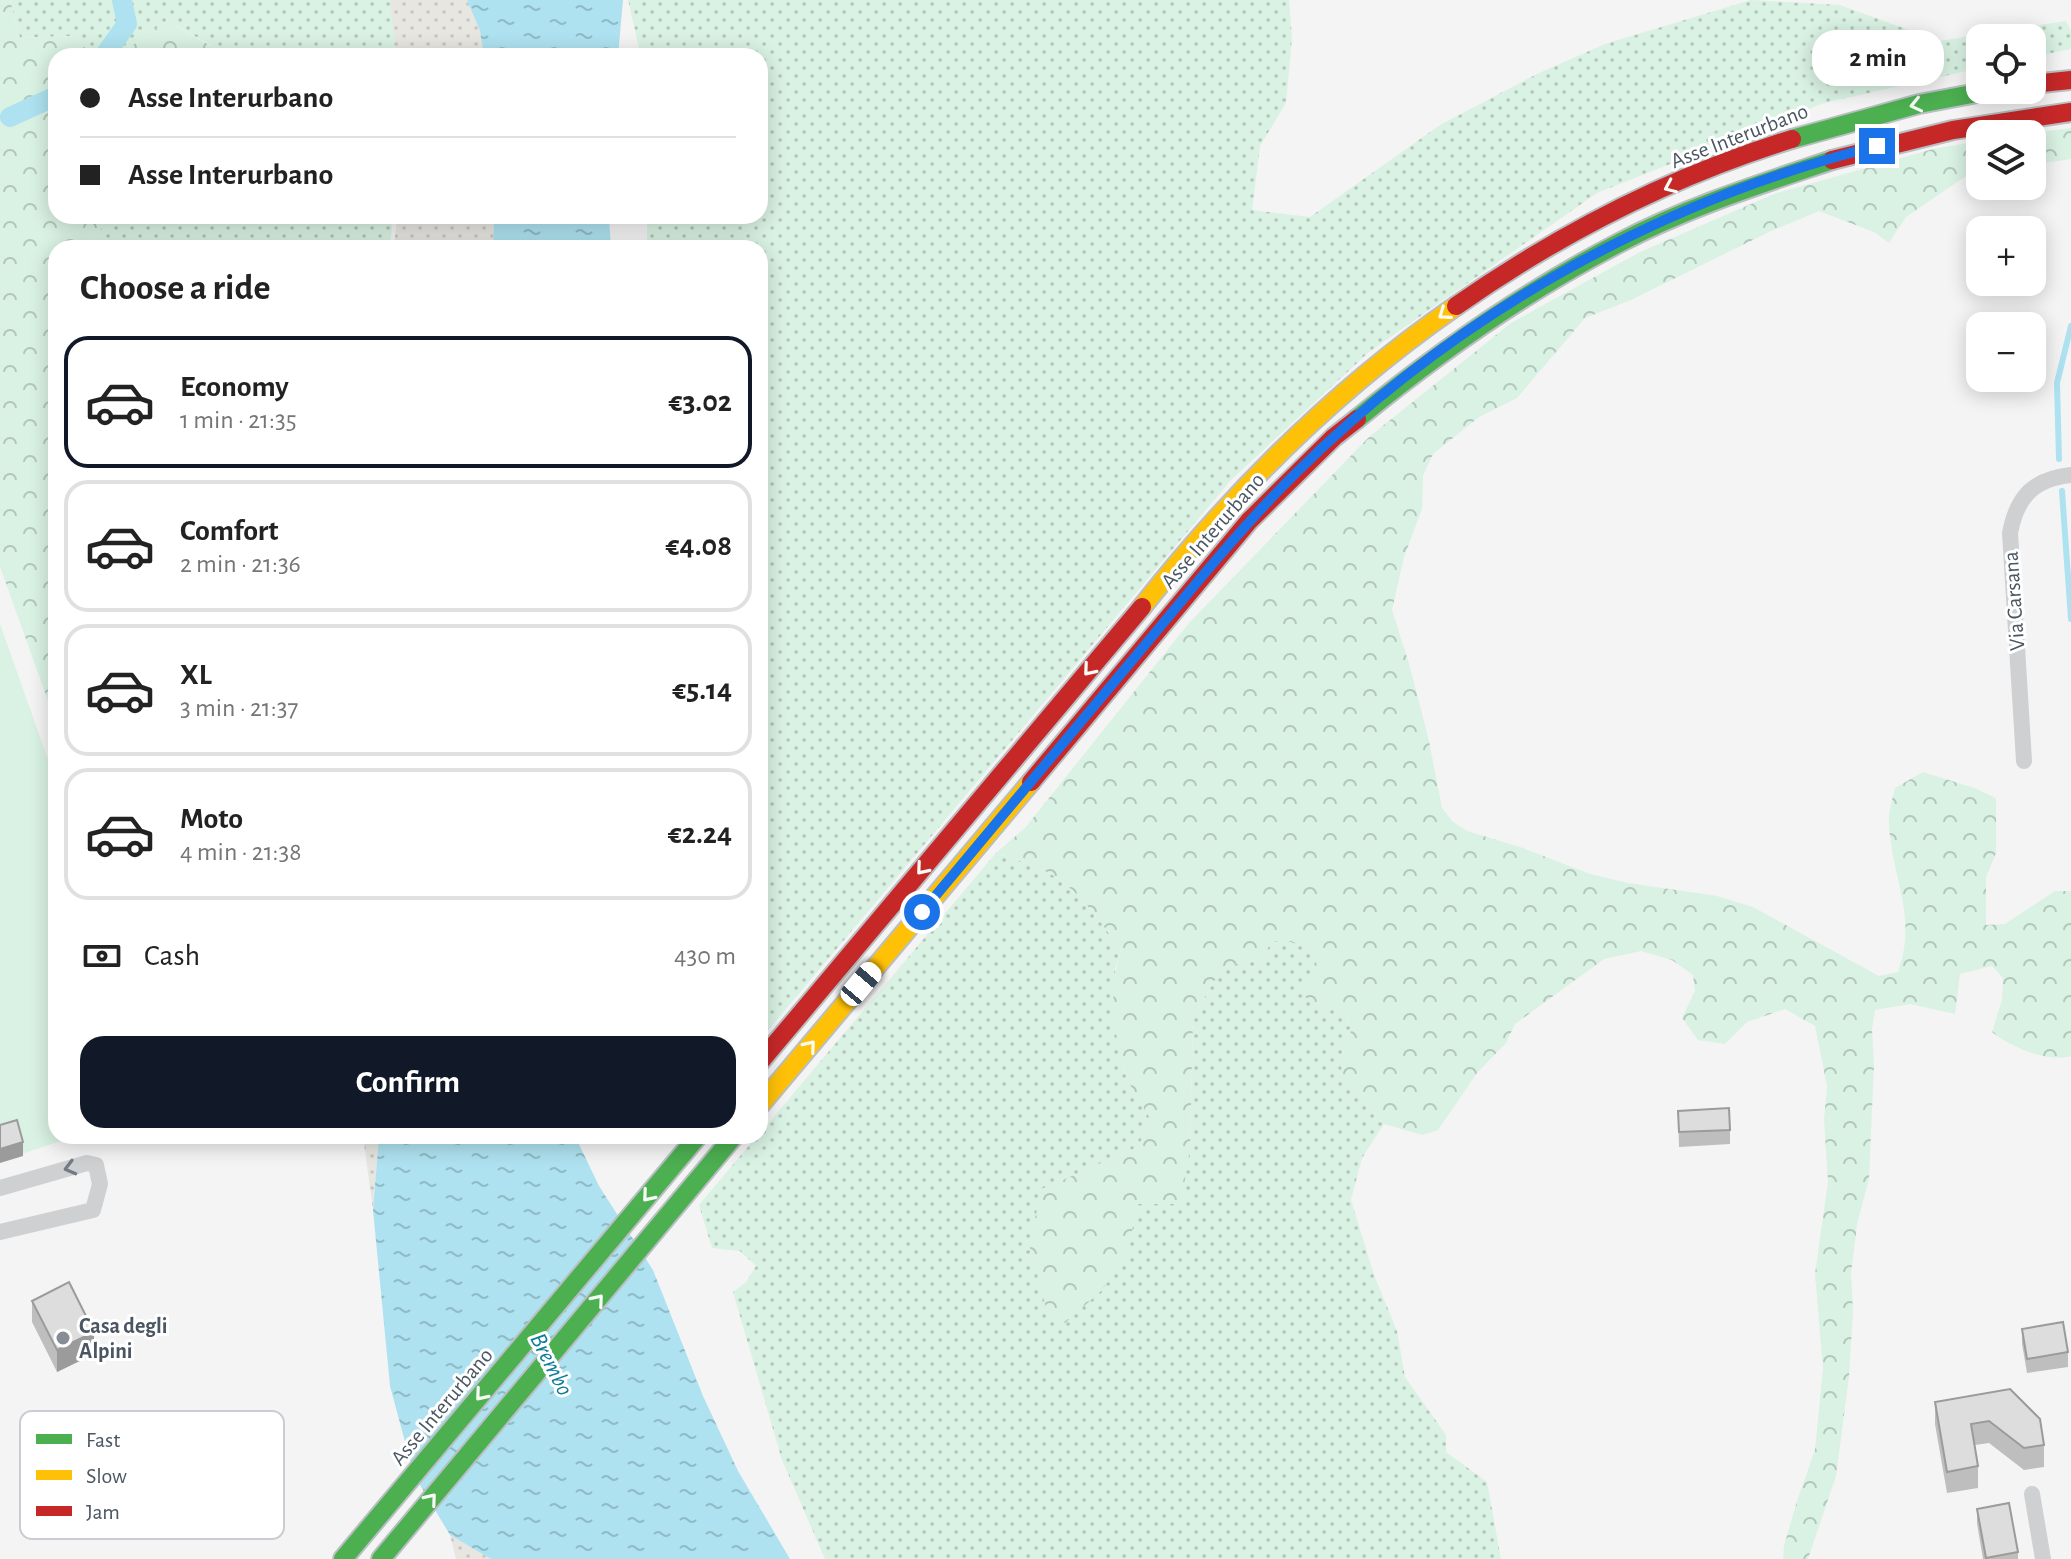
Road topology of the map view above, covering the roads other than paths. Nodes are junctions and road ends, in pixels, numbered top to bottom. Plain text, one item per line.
1 (2071, 80) edge
2 (2046, 83) edge
3 (1966, 96) edge
4 (2071, 112) edge
5 (2071, 475) edge
6 (2024, 761) dead end
7 (768, 1052) edge
8 (768, 1095) edge
9 (691, 1144) edge
10 (727, 1144) edge
11 (0, 1188) edge
12 (0, 1232) edge
13 (2032, 1494) dead end
14 (343, 1559) edge
15 (381, 1559) edge
16 (2043, 1559) edge

1 - 2 highway
3 -> 7 highway, Asse Interurbano
8 -> 4 highway, Asse Interurbano
5 - 6 street, Via Carsana
9 -> 14 highway, Asse Interurbano
15 -> 10 highway
12 -> 11 street
13 - 16 street

